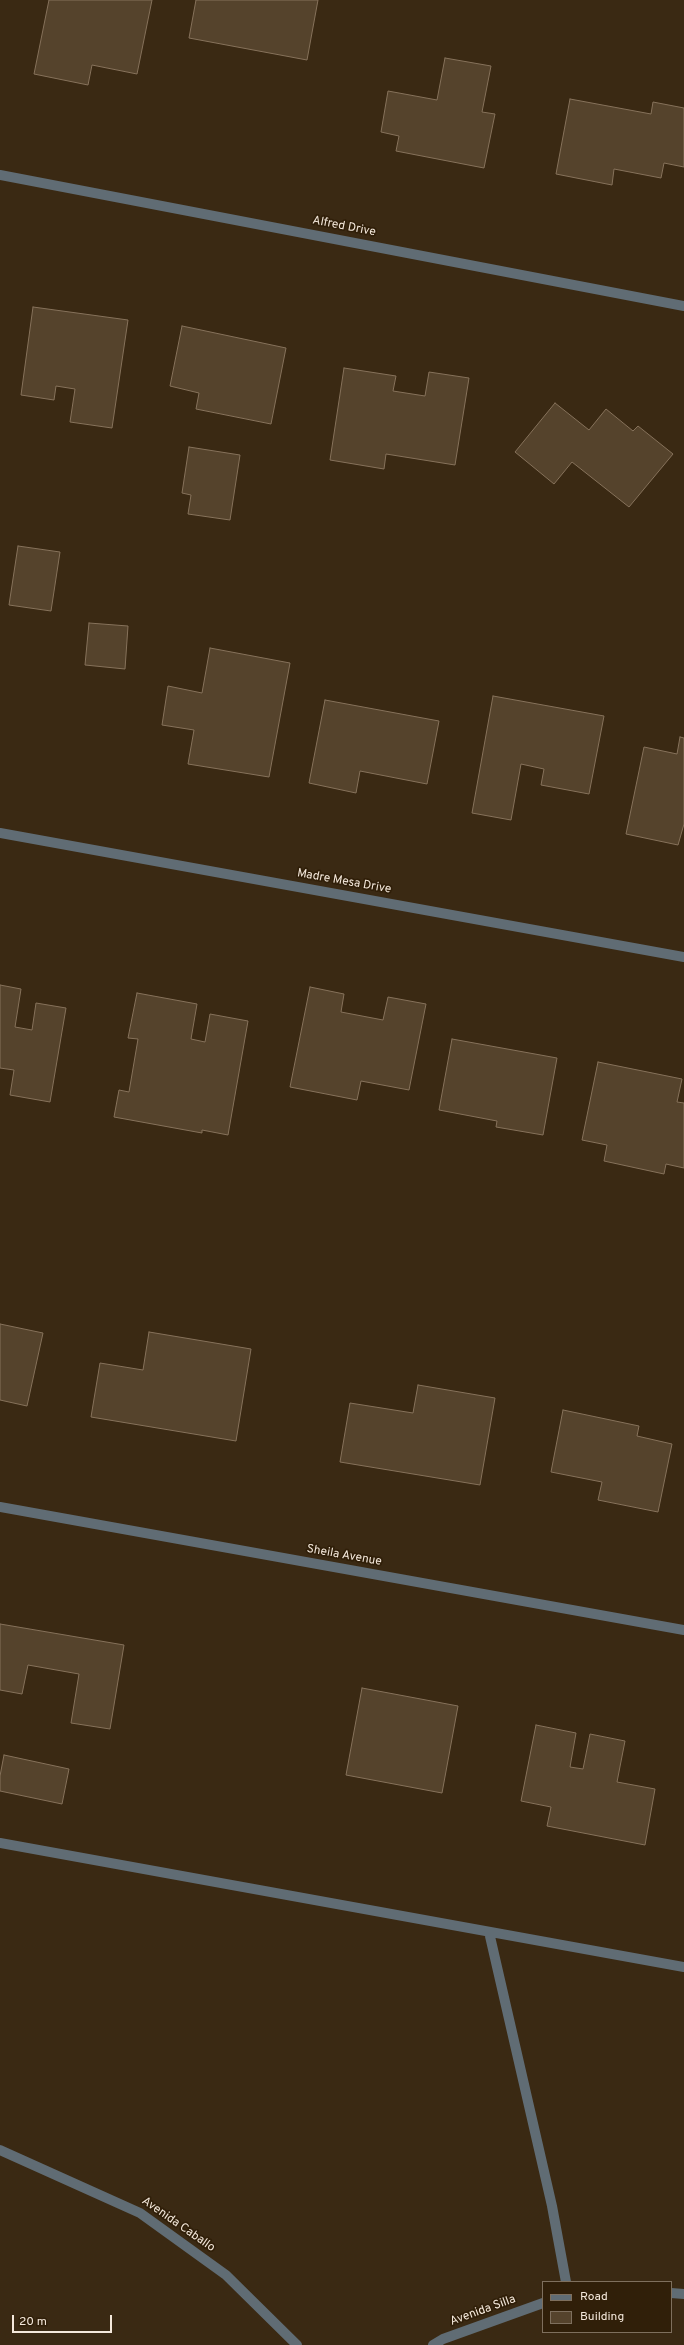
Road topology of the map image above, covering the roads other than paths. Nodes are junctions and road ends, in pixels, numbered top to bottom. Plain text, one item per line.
1 (0, 175) edge
2 (684, 306) edge
3 (0, 833) edge
4 (684, 957) edge
5 (0, 1507) edge
6 (684, 1630) edge
7 (0, 1843) edge
8 (489, 1932) junction
9 (684, 1967) edge
10 (0, 2150) edge
11 (566, 2281) edge
12 (672, 2292) edge
13 (684, 2294) edge
14 (542, 2303) edge
15 (297, 2345) edge
16 (433, 2345) edge

1 - 2 street, Alfred Drive
3 - 4 street, Madre Mesa Drive
5 - 6 street, Sheila Avenue
7 - 8 street
8 - 9 street
8 - 11 street
10 - 15 street, Avenida Caballo
12 - 13 street
14 - 16 street, Avenida Silla

